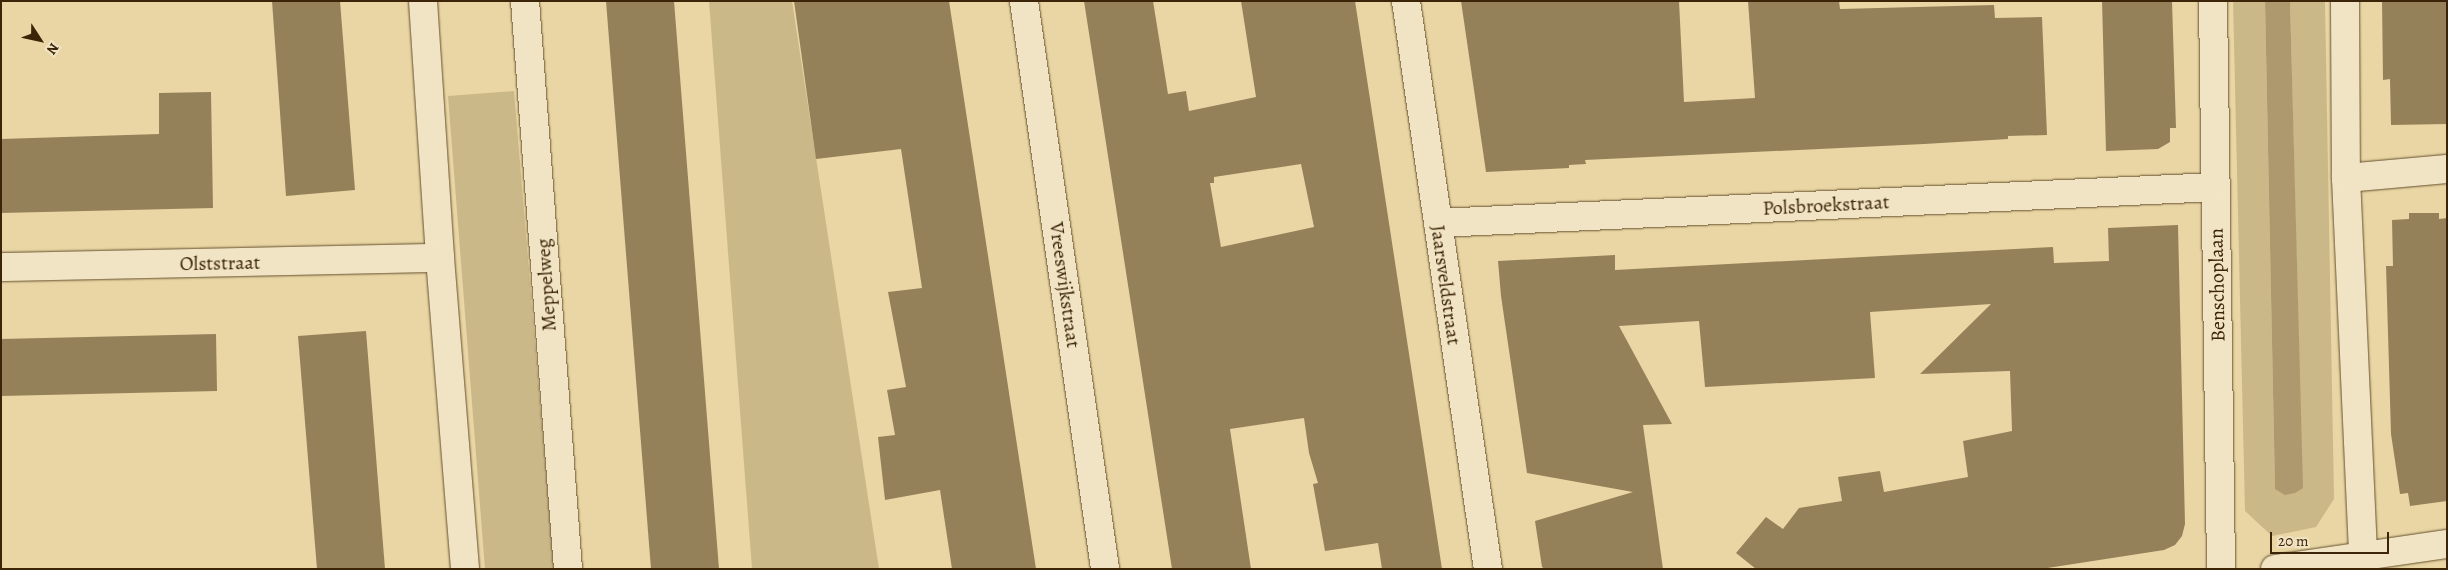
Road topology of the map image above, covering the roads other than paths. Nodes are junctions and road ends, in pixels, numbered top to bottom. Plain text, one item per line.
1 (423, 1) edge
2 (525, 1) edge
3 (1024, 1) edge
4 (1406, 1) edge
5 (2214, 1) edge
6 (2345, 1) edge
7 (2447, 169) edge
8 (2346, 178) junction
9 (2215, 187) junction
10 (1438, 223) junction
11 (440, 258) junction
12 (1, 267) edge
13 (2447, 544) edge
14 (2363, 555) junction
15 (465, 569) edge
16 (568, 569) edge
17 (1105, 569) edge
18 (1488, 569) edge
19 (2221, 569) edge
20 (2275, 569) edge

1 - 11 street
2 - 16 street, Meppelweg
3 - 17 street, Vreeswijkstraat
4 - 10 street, Jaarsveldstraat
5 - 9 street, Benschoplaan
6 - 8 street
7 - 8 street
8 - 14 street
9 - 10 street, Polsbroekstraat
9 - 19 street, Benschoplaan
10 - 18 street, Jaarsveldstraat
11 - 12 street, Olststraat
11 - 15 street
13 - 14 street
14 - 20 street

